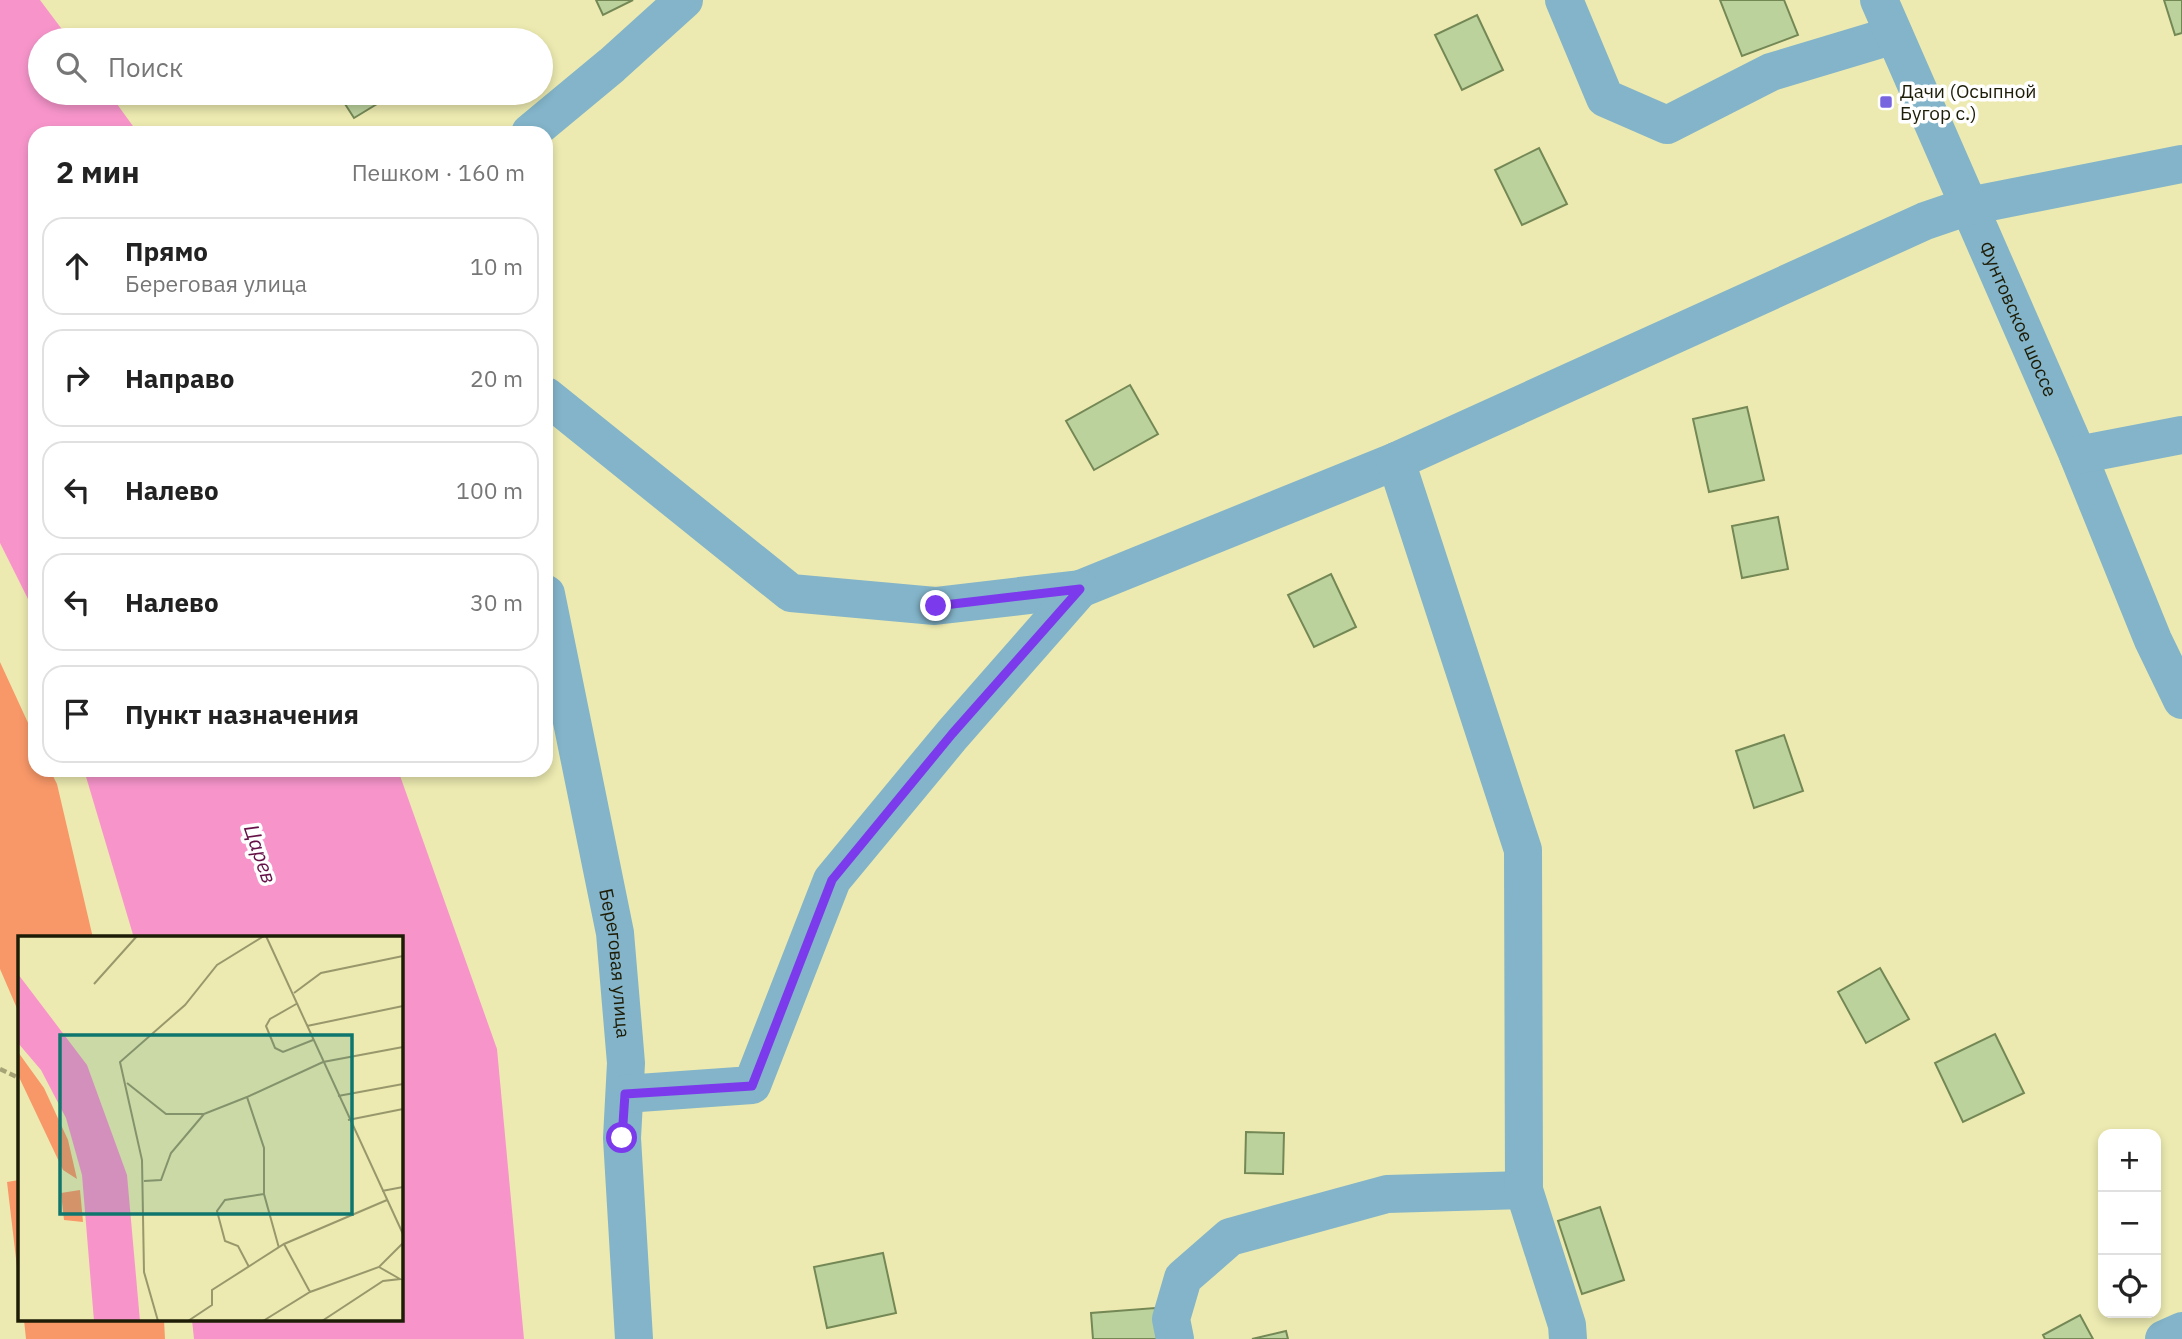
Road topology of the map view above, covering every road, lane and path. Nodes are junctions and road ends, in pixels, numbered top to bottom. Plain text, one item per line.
1 (684, 0) edge
2 (1564, 0) edge
3 (1879, 0) edge
4 (1894, 34) junction
5 (538, 126) edge
6 (2182, 164) edge
7 (1969, 205) junction
8 (553, 402) edge
9 (2182, 435) edge
10 (2078, 455) junction
11 (1396, 461) junction
12 (1080, 589) junction
13 (553, 628) edge
14 (2168, 637) edge
15 (2182, 700) edge
16 (0, 1069) edge
17 (18, 1078) edge
18 (625, 1094) junction
19 (1524, 1190) junction
20 (2182, 1331) edge
21 (634, 1339) edge
22 (1175, 1339) edge
23 (1568, 1339) edge
24 (2164, 1339) edge

1 - 5 street
2 - 4 street
3 - 4 street, Фунтовское шоссе
4 - 7 street, Фунтовское шоссе
6 - 7 street
7 - 10 street, Фунтовское шоссе
7 - 11 street
8 - 12 street
9 - 10 street
10 - 14 street, Фунтовское шоссе
11 - 12 street
11 - 19 street
12 - 18 street
13 - 18 street, Береговая улица
14 - 15 street, Фунтовское шоссе
16 - 17 path
18 - 21 street, Береговая улица
19 - 22 street
19 - 23 street
20 - 24 street

